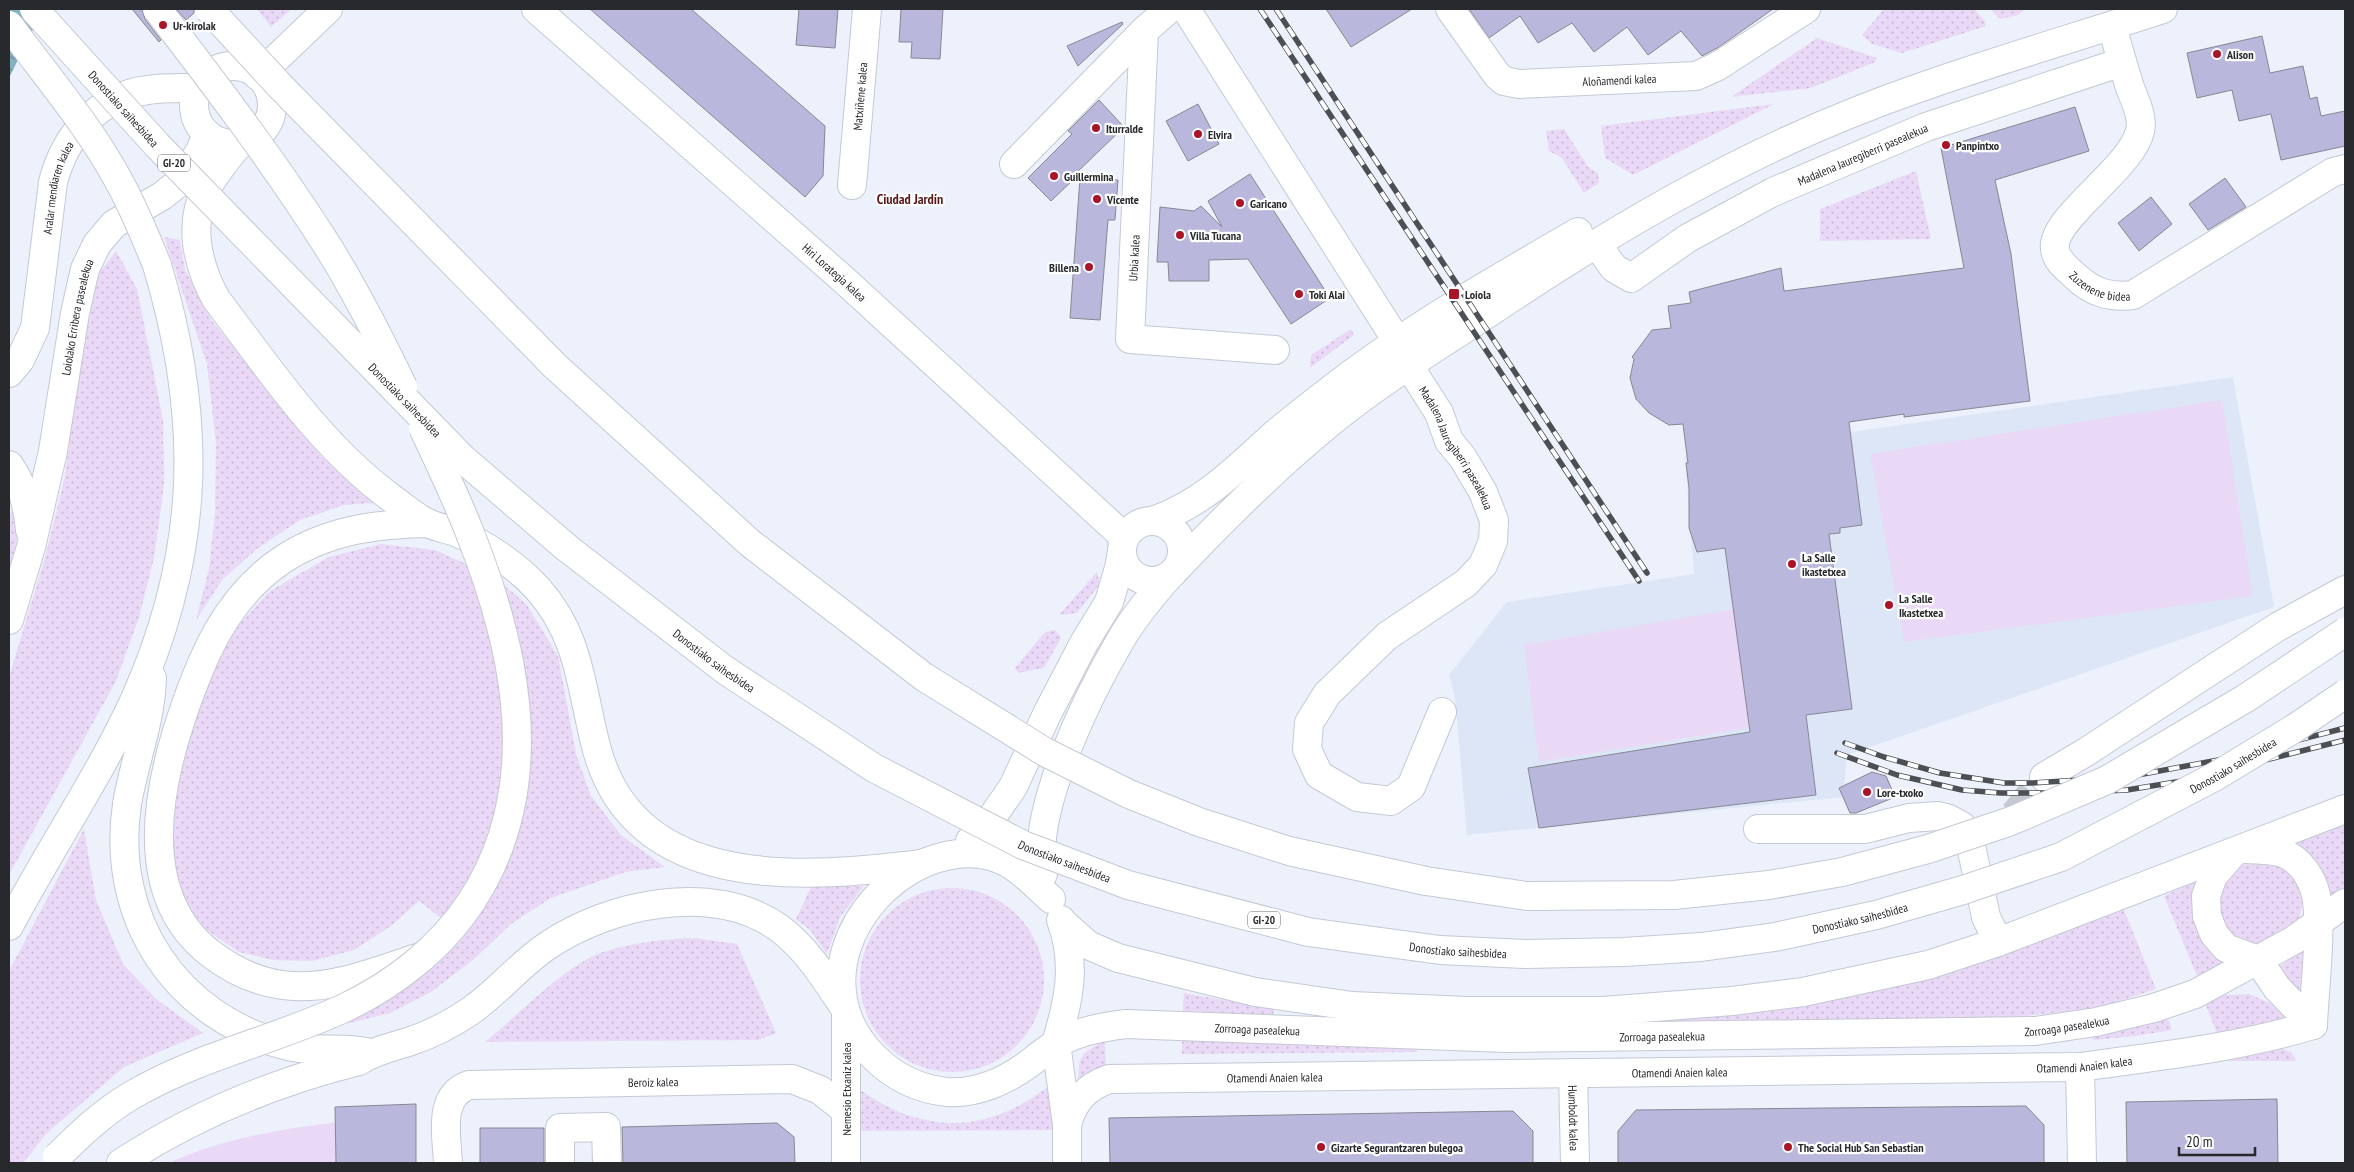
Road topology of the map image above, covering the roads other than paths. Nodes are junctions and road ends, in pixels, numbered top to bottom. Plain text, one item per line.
1 (34, 9) edge
2 (157, 9) edge
3 (209, 9) edge
4 (328, 9) edge
5 (536, 9) edge
6 (867, 9) edge
7 (1169, 9) edge
8 (1186, 9) edge
9 (1450, 9) edge
10 (1806, 9) edge
11 (2163, 9) edge
12 (2112, 17) edge
13 (9, 25) edge
14 (1144, 31) junction
15 (2122, 62) junction
16 (258, 76) junction
17 (198, 88) junction
18 (207, 134) junction
19 (238, 144) junction
20 (1014, 164) dead end
21 (2345, 169) edge
22 (852, 185) dead end
23 (1596, 243) junction
24 (1397, 341) junction
25 (1275, 350) dead end
26 (1410, 366) junction
27 (9, 373) edge
28 (9, 465) edge
29 (1152, 521) junction
30 (428, 524) junction
31 (1125, 542) junction
32 (31, 547) junction
33 (1174, 571) junction
34 (2345, 590) edge
35 (9, 620) edge
36 (2345, 632) edge
37 (152, 659) junction
38 (2345, 694) edge
39 (1442, 712) dead end
40 (2044, 777) tunnel mouth
41 (2345, 809) edge
42 (2014, 814) tunnel mouth
43 (1758, 829) dead end
44 (1970, 841) junction
45 (2239, 850) junction
46 (951, 854) junction
47 (922, 864) junction
48 (2345, 903) edge
49 (1056, 911) junction
50 (2318, 925) junction
51 (9, 926) edge
52 (1998, 942) junction
53 (424, 956) junction
54 (2258, 960) junction
55 (844, 1010) junction
56 (2313, 1025) junction
57 (1063, 1047) junction
58 (370, 1053) junction
59 (2080, 1067) junction
60 (1573, 1073) junction
61 (845, 1110) junction
62 (1067, 1125) junction
63 (54, 1160) edge
64 (121, 1163) edge
65 (448, 1163) edge
66 (560, 1163) edge
67 (607, 1163) edge
68 (846, 1163) edge
69 (1067, 1163) edge
70 (1575, 1163) edge
71 (2082, 1163) edge

1 - 38 main road, Donostiako saihesbidea / GI-20, bridge
2 - 53 main road, bridge
3 - 36 main road, bridge
4 - 16 main road
5 - 31 main road, Hiri Lorategia kalea
6 - 22 main road, Matxiñene kalea
7 - 14 main road
8 - 24 main road
9 - 10 main road, Aloñamendi kalea
11 - 12 main road
12 - 15 main road
12 - 23 main road
12 - 24 main road
13 - 37 main road, bridge
14 - 20 main road
14 - 25 main road, Urbia kalea
15 - 21 main road, Zuzenene bidea
15 - 23 main road, Madalena Jauregiberri pasealekua
16 - 17 main road
16 - 19 main road
17 - 18 main road
17 - 27 main road, Aralar mendiaren kalea
18 - 19 main road
18 - 32 main road, Loiolako Erribera pasealekua
19 - 30 main road
23 - 26 main road
24 - 29 main road
26 - 33 main road
26 - 39 main road, Madalena Jauregiberri pasealekua
28 - 32 main road, Loiolako Erribera pasealekua
29 - 31 main road
29 - 33 main road
30 - 47 main road
30 - 53 main road
31 - 33 main road
31 - 46 main road
32 - 35 main road, Loiolako Erribera pasealekua
33 - 49 main road
34 - 40 main road
37 - 51 main road
37 - 58 main road
41 - 45 main road
42 - 44 main road
43 - 44 main road
44 - 52 main road
45 - 50 main road
45 - 52 main road
45 - 54 main road
46 - 47 main road
46 - 49 main road
47 - 55 main road, Nemesio Etxaniz kalea
48 - 50 main road
49 - 52 main road
49 - 57 main road
50 - 54 main road
50 - 56 main road
53 - 63 main road, bridge
54 - 56 main road
54 - 57 main road, Zorroaga pasealekua
55 - 57 main road
55 - 58 main road
55 - 61 main road, Nemesio Etxaniz kalea
56 - 59 main road, Otamendi Anaien kalea
57 - 62 main road
58 - 64 main road
59 - 60 main road, Otamendi Anaien kalea
59 - 71 main road
60 - 62 main road, Otamendi Anaien kalea
60 - 70 main road, Humboldt kalea
61 - 65 main road, Beroiz kalea
61 - 68 main road, Nemesio Etxaniz kalea
62 - 69 main road
66 - 67 main road

